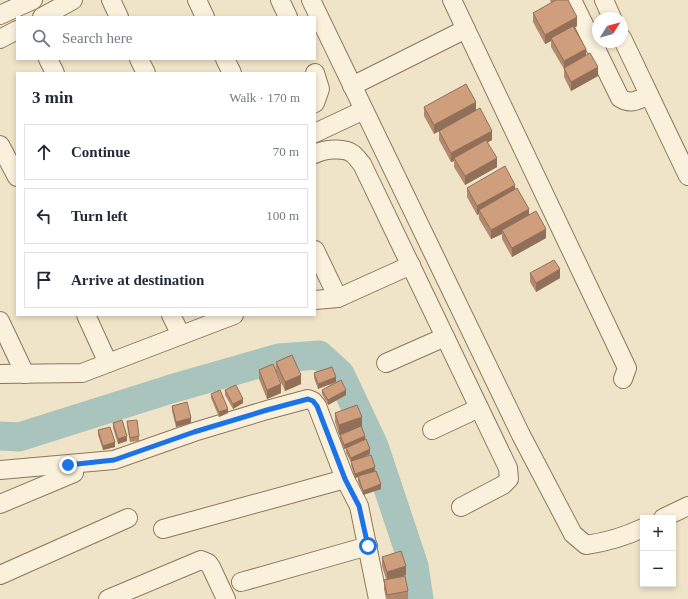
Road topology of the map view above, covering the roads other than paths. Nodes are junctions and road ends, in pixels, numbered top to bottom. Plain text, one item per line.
1 (73, 0) edge
2 (111, 0) edge
3 (197, 0) edge
4 (280, 0) edge
5 (311, 0) edge
6 (452, 0) edge
7 (572, 0) edge
8 (604, 0) edge
9 (24, 2) edge
10 (609, 12) edge
11 (0, 15) edge
12 (44, 16) edge
13 (119, 16) edge
14 (205, 16) edge
15 (288, 16) edge
16 (466, 29) junction
17 (16, 31) edge
18 (0, 39) edge
19 (627, 48) edge
20 (48, 60) edge
21 (140, 60) edge
22 (226, 60) edge
23 (308, 60) edge
24 (54, 72) edge
25 (146, 72) edge
26 (232, 72) edge
27 (314, 72) edge
28 (316, 76) edge
29 (352, 86) junction
30 (649, 95) junction
31 (316, 100) edge
32 (364, 110) junction
33 (316, 133) edge
34 (0, 145) edge
35 (317, 148) edge
36 (16, 176) edge
37 (688, 176) edge
38 (316, 252) edge
39 (411, 265) junction
40 (338, 298) junction
41 (316, 300) edge
42 (86, 316) edge
43 (172, 316) edge
44 (231, 316) edge
45 (0, 321) edge
46 (181, 335) junction
47 (445, 337) junction
48 (108, 363) junction
49 (386, 363) dead end
50 (0, 374) edge
51 (25, 374) junction
52 (623, 379) dead end
53 (479, 408) junction
54 (432, 430) dead end
55 (0, 470) edge
56 (74, 472) dead end
57 (345, 479) junction
58 (0, 504) edge
59 (688, 506) edge
60 (461, 507) dead end
61 (669, 515) edge
62 (128, 518) dead end
63 (163, 529) dead end
64 (640, 529) edge
65 (368, 546) junction
66 (0, 575) edge
67 (241, 582) dead end
68 (108, 599) edge
69 (226, 599) edge
70 (378, 599) edge

1 - 12 street
2 - 13 street
3 - 14 street
4 - 15 street
5 - 29 street
6 - 16 street
7 - 30 street
8 - 10 street
9 - 11 street
16 - 29 street
16 - 52 street
17 - 18 street
19 - 30 street
20 - 24 street
21 - 25 street
22 - 26 street
23 - 27 street
28 - 31 street
29 - 32 street
30 - 37 street
32 - 33 street
32 - 64 street
34 - 36 street
35 - 39 street
38 - 40 street
39 - 40 street
39 - 47 street
40 - 41 street
42 - 48 street
43 - 46 street
44 - 46 street
45 - 51 street
46 - 48 street
47 - 49 street
47 - 53 street
48 - 51 street
50 - 51 street
53 - 54 street
53 - 60 street
55 - 57 street
56 - 58 street
57 - 63 street
57 - 65 street
59 - 61 street
62 - 66 street
65 - 67 street
65 - 70 street
68 - 69 street

